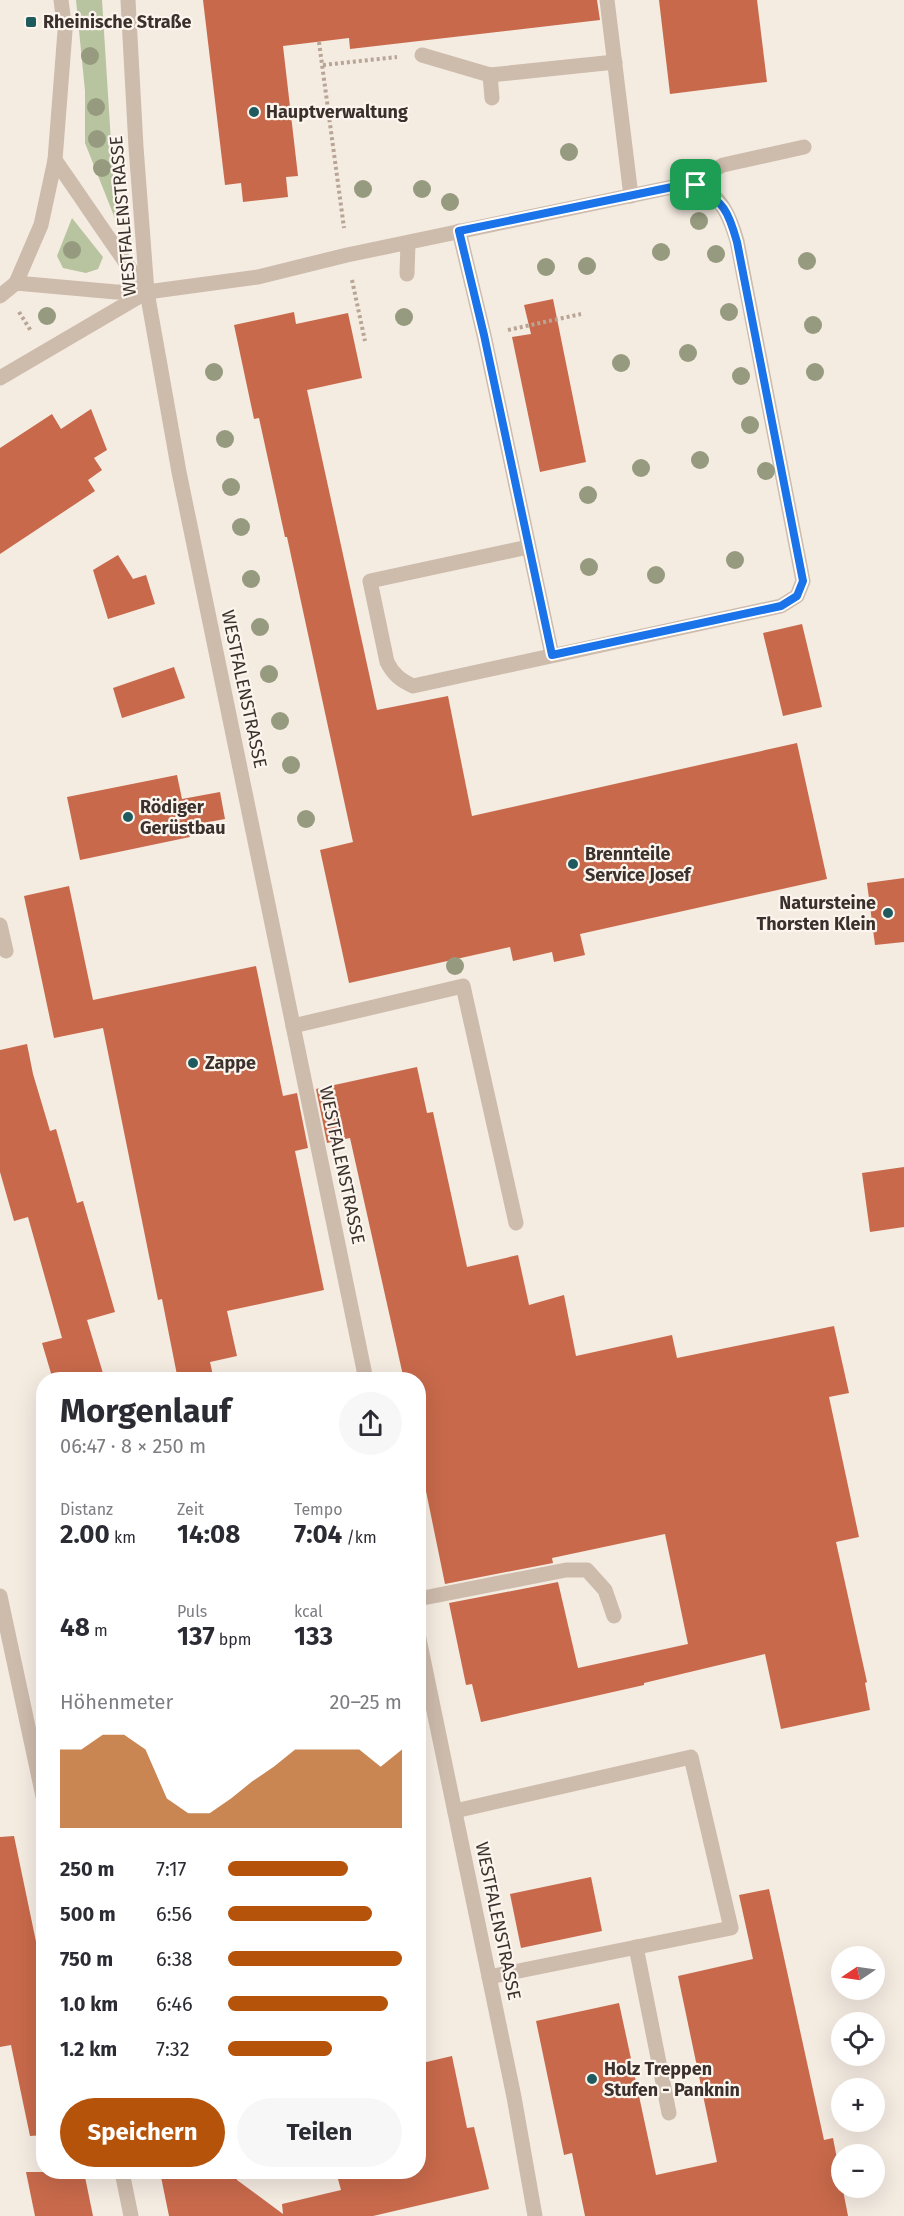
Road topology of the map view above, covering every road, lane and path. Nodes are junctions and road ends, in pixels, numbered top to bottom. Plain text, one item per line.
1 (61, 0) edge
2 (128, 0) edge
3 (607, 0) edge
4 (319, 42) dead end
5 (422, 55) joint
6 (615, 62) junction
7 (322, 65) junction
8 (489, 75) junction
9 (492, 98) dead end
10 (804, 147) dead end
11 (55, 160) junction
12 (696, 185) junction
13 (631, 196) junction
14 (459, 231) junction
15 (408, 243) junction
16 (347, 255) junction
17 (407, 274) dead end
18 (8, 290) edge
19 (147, 292) junction
20 (581, 314) dead end
21 (484, 335) junction
22 (365, 341) dead end
23 (44, 351) junction
24 (0, 378) edge
25 (528, 548) junction
26 (552, 655) junction
27 (0, 925) edge
28 (6, 951) dead end
29 (293, 1026) junction
30 (516, 1223) dead end
31 (364, 1372) edge
32 (0, 1596) edge
33 (426, 1597) edge
34 (614, 1616) dead end
35 (426, 1672) edge
36 (36, 1763) edge
37 (455, 1810) junction
38 (636, 1947) junction
39 (489, 1977) junction
40 (669, 2113) dead end
41 (123, 2179) edge
42 (131, 2216) edge
43 (535, 2216) edge

1 - 11 street
2 - 19 street, WESTFALENSTRASSE
3 - 6 street
4 - 7 path
5 - 7 path
5 - 8 street
6 - 8 street
6 - 13 street
7 - 16 path
8 - 9 street
10 - 12 street
11 - 18 street
11 - 19 street
12 - 13 street
12 - 26 street
13 - 14 street
14 - 15 street
14 - 21 street
15 - 16 street
15 - 17 street
16 - 19 street
16 - 22 path
18 - 19 street
18 - 23 path
19 - 23 street
19 - 29 street, WESTFALENSTRASSE
20 - 21 path
21 - 25 street
23 - 24 street
25 - 26 street
25 - 26 street
27 - 28 street
29 - 30 street
29 - 31 street, WESTFALENSTRASSE
32 - 36 street
33 - 34 street
35 - 37 street, WESTFALENSTRASSE
37 - 38 street
37 - 39 street, WESTFALENSTRASSE
38 - 39 street
38 - 40 street
39 - 43 street, WESTFALENSTRASSE
41 - 42 street

